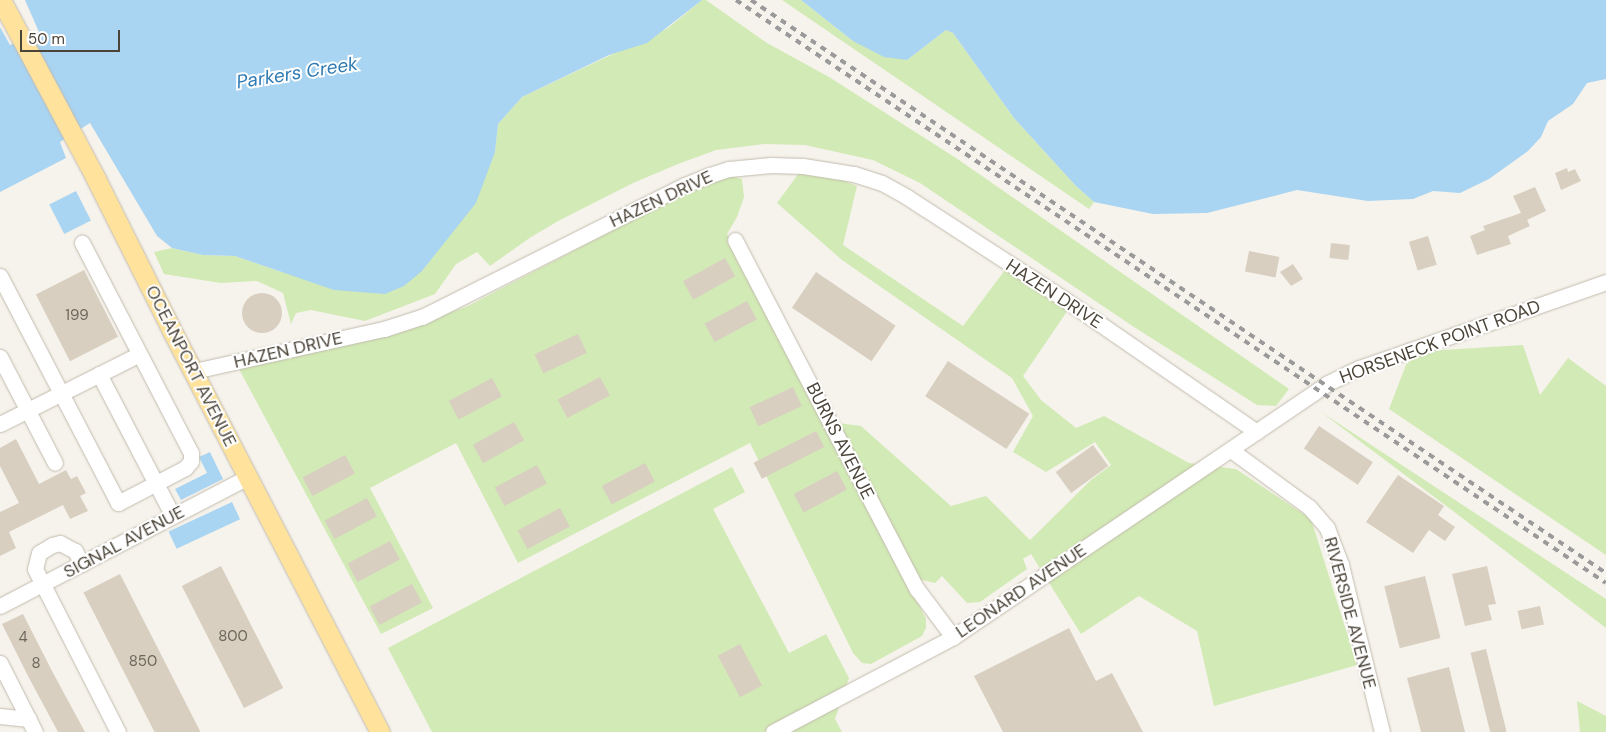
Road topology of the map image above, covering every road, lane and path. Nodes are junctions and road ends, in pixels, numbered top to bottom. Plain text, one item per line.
1 (1, 0) edge
2 (735, 240) dead end
3 (82, 243) dead end
4 (0, 276) edge
5 (1606, 282) edge
6 (138, 355) junction
7 (0, 356) edge
8 (194, 371) junction
9 (99, 374) junction
10 (60, 394) junction
11 (28, 410) junction
12 (0, 423) edge
13 (1257, 432) junction
14 (1231, 450) junction
15 (55, 463) dead end
16 (248, 477) junction
17 (156, 483) junction
18 (173, 516) junction
19 (82, 564) junction
20 (41, 585) junction
21 (0, 606) edge
22 (954, 637) junction
23 (2, 670) edge
24 (0, 716) edge
25 (32, 725) edge
26 (118, 732) edge
27 (380, 732) edge
28 (773, 732) edge
29 (1382, 732) edge

1 - 8 main road, OCEANPORT AVENUE
2 - 22 street, BURNS AVENUE
3 - 6 street
4 - 10 street
5 - 13 street, HORSENECK POINT ROAD
6 - 9 street
6 - 17 street
7 - 11 street
8 - 13 street, HAZEN DRIVE
8 - 16 main road, OCEANPORT AVENUE
9 - 10 street
9 - 17 street
10 - 11 street
10 - 17 street
11 - 12 street
11 - 15 street
13 - 14 street, LEONARD AVENUE
14 - 22 street, LEONARD AVENUE
14 - 29 street, RIVERSIDE AVENUE
16 - 18 street, SIGNAL AVENUE
16 - 27 main road, OCEANPORT AVENUE
17 - 18 street
18 - 19 street, SIGNAL AVENUE
19 - 20 street, SIGNAL AVENUE
19 - 20 street
20 - 21 street, SIGNAL AVENUE
20 - 26 street
22 - 28 street, LEONARD AVENUE
23 - 25 street
24 - 25 street

